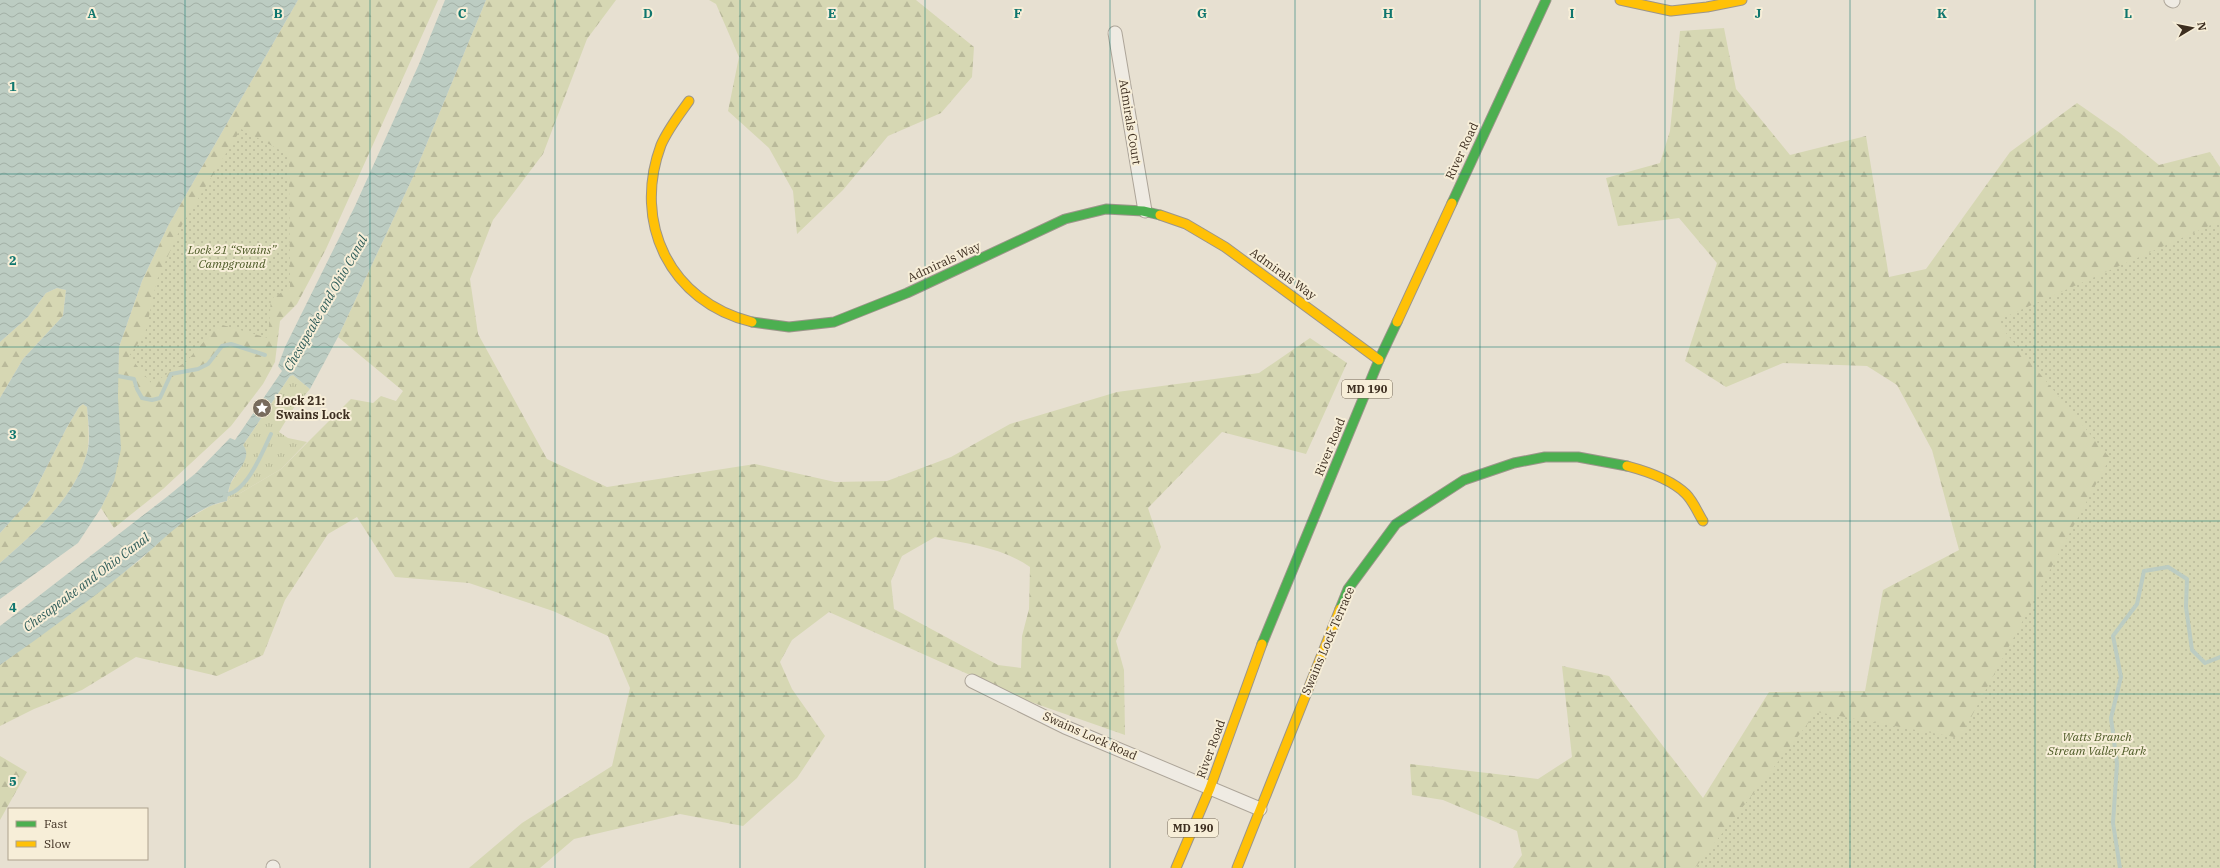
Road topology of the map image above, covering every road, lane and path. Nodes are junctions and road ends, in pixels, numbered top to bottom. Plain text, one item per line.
1 (1546, 0) edge
2 (1620, 0) edge
3 (1742, 0) edge
4 (1115, 33) dead end
5 (689, 101) dead end
6 (1145, 211) junction
7 (1379, 360) junction
8 (1703, 521) dead end
9 (972, 681) dead end
10 (1210, 788) junction
11 (1260, 809) junction
12 (1176, 868) edge
13 (1237, 868) edge

1 - 7 street, River Road / MD 190
2 - 3 street
4 - 6 street, Admirals Court
5 - 6 street, Admirals Way
6 - 7 street, Admirals Way
7 - 10 street, River Road / MD 190
8 - 11 street, Swains Lock Terrace
9 - 10 street, Swains Lock Road
10 - 11 street
10 - 12 street, River Road / MD 190
11 - 13 street, Swains Lock Terrace

